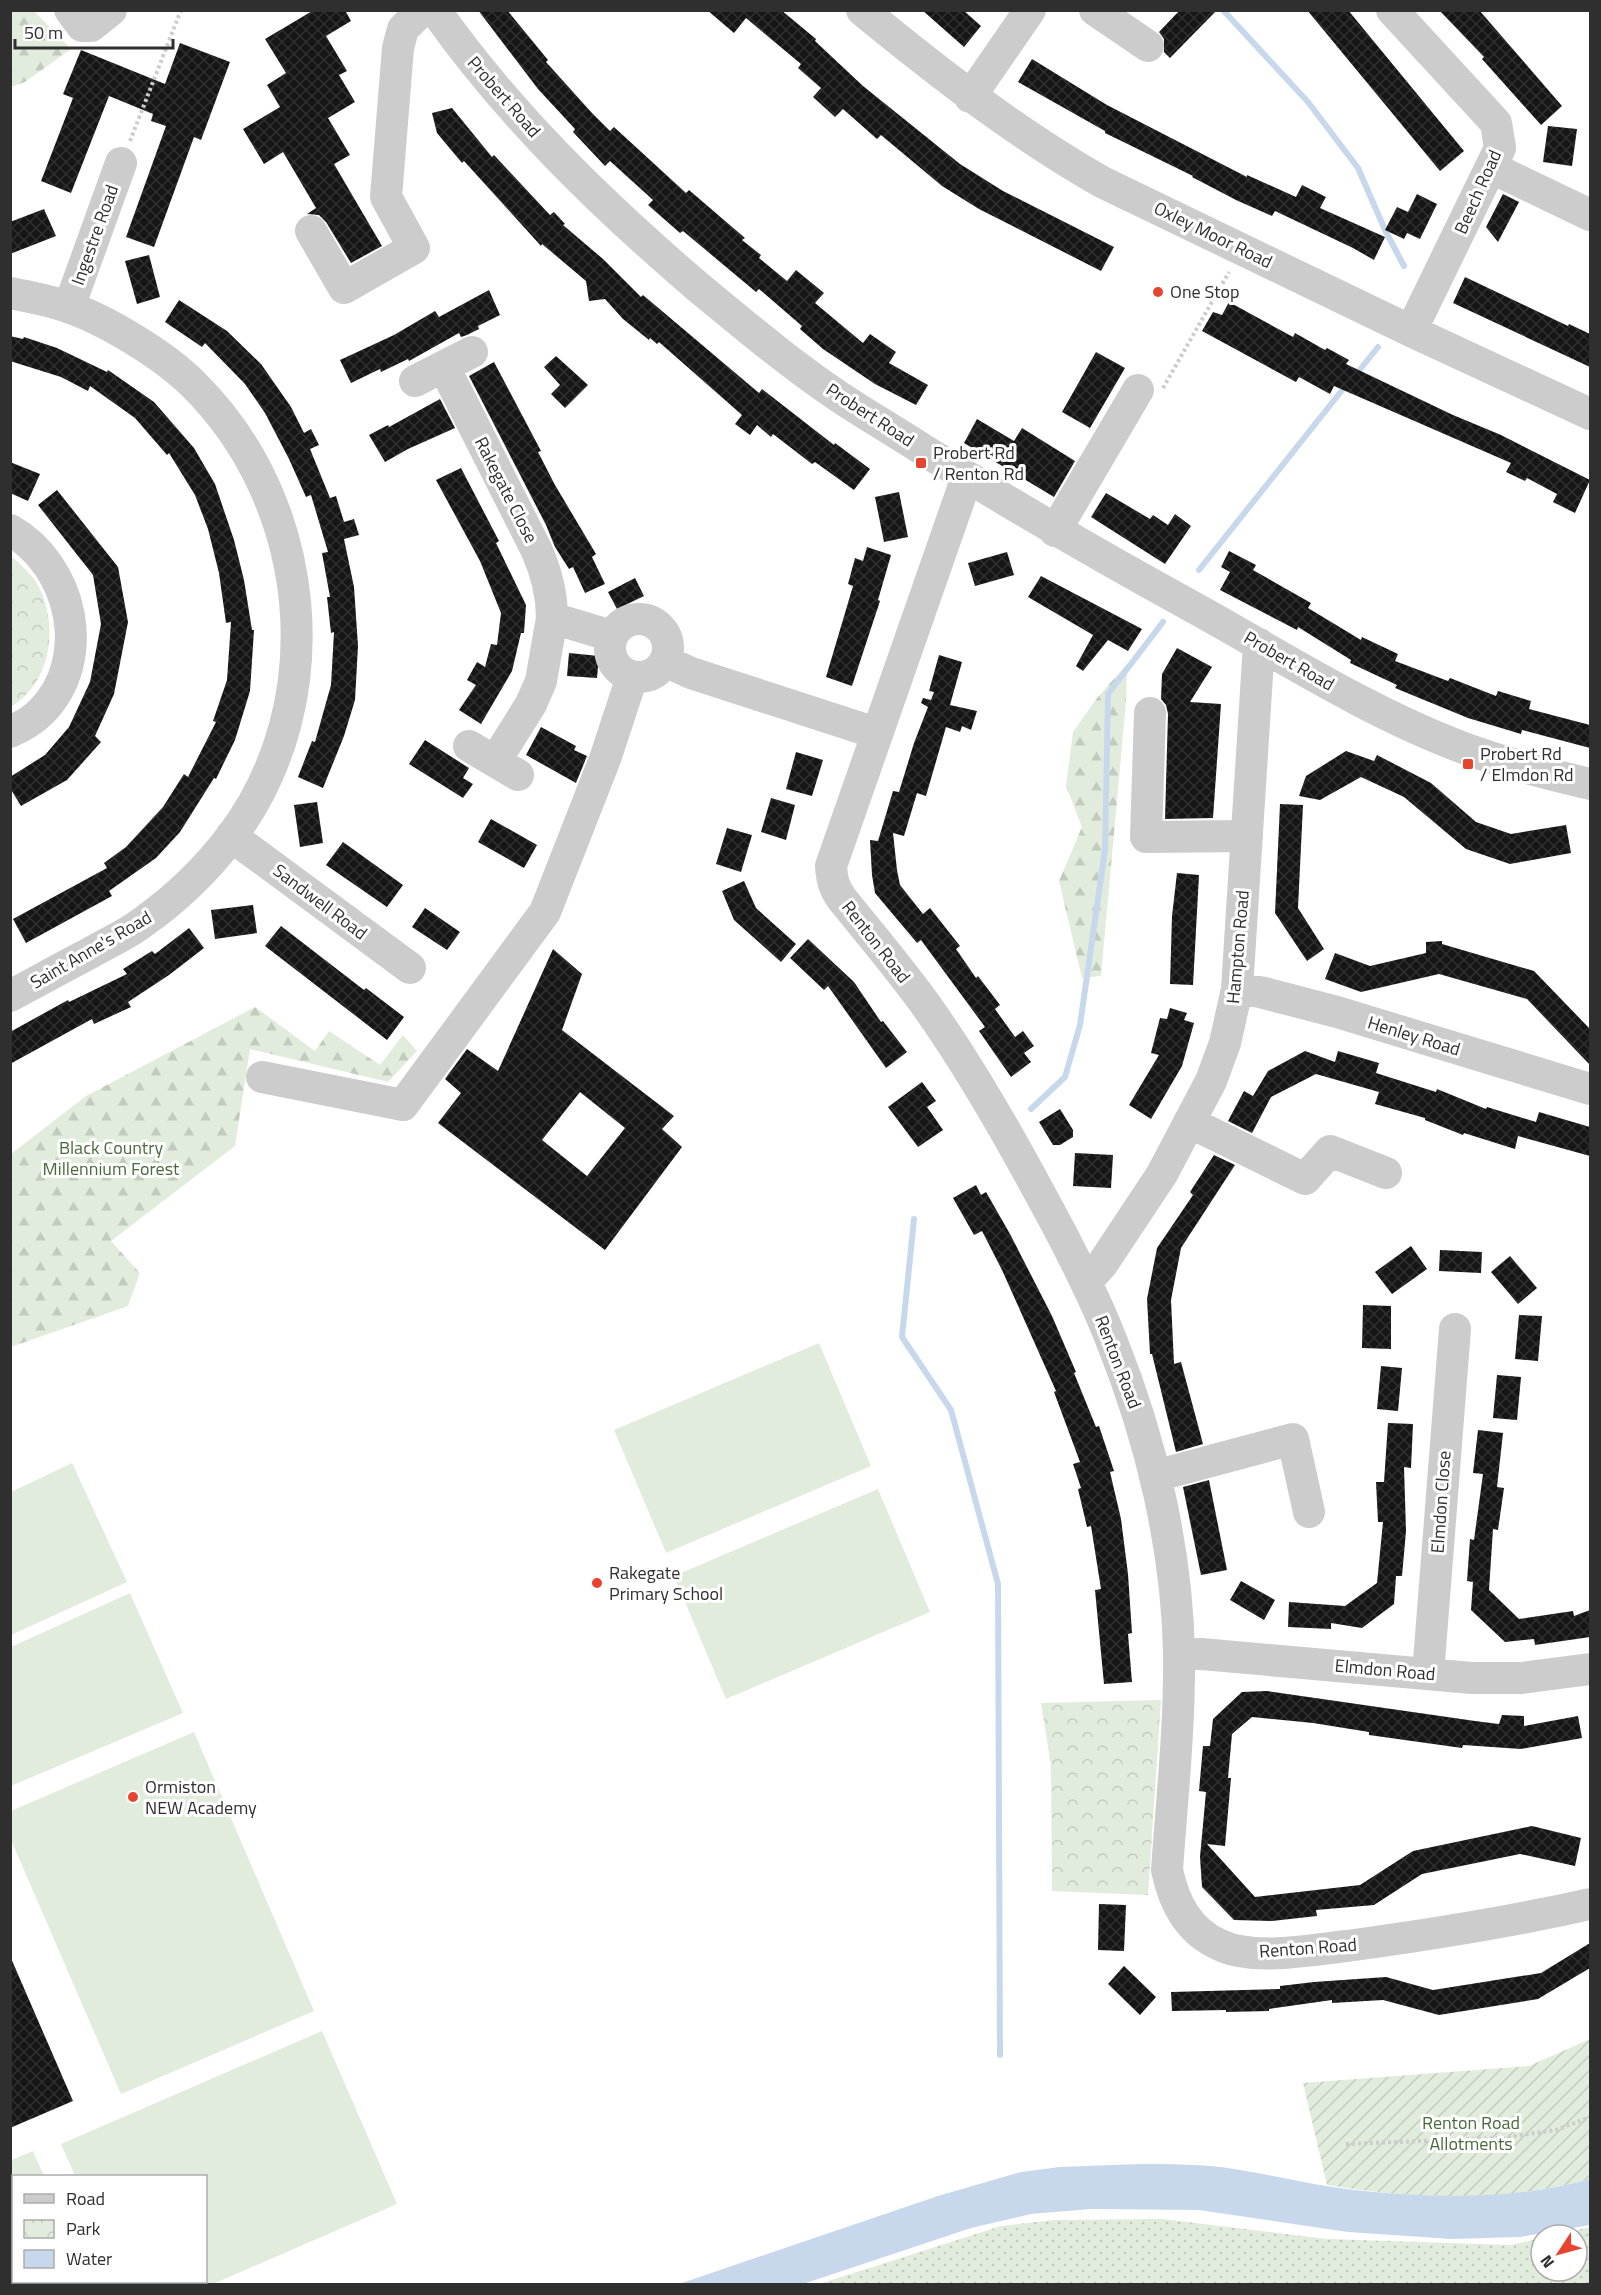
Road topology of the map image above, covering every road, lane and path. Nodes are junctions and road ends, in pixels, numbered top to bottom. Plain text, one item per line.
1 (70, 10) edge
2 (111, 10) edge
3 (181, 10) edge
4 (422, 10) edge
5 (435, 10) edge
6 (862, 10) edge
7 (1030, 10) edge
8 (1095, 10) edge
9 (1392, 10) edge
10 (1148, 46) dead end
11 (970, 97) junction
12 (121, 163) joint
13 (1492, 168) junction
14 (1590, 215) edge
15 (310, 231) dead end
16 (10, 293) edge
17 (69, 307) junction
18 (1411, 331) junction
19 (472, 352) dead end
20 (444, 367) junction
21 (414, 381) dead end
22 (1138, 390) dead end
23 (1590, 414) edge
24 (968, 477) junction
25 (10, 530) edge
26 (1055, 531) junction
27 (552, 618) junction
28 (612, 636) junction
29 (1259, 644) junction
30 (665, 661) junction
31 (633, 677) junction
32 (1150, 712) dead end
33 (10, 732) edge
34 (876, 733) junction
35 (469, 746) dead end
36 (1590, 784) edge
37 (231, 836) junction
38 (1247, 836) junction
39 (410, 968) dead end
40 (1237, 989) junction
41 (10, 996) edge
42 (262, 1077) dead end
43 (1590, 1089) edge
44 (1189, 1122) junction
45 (1386, 1173) dead end
46 (1086, 1282) junction
47 (1455, 1329) dead end
48 (1155, 1476) junction
49 (1309, 1512) dead end
50 (1179, 1652) junction
51 (1590, 1669) edge
52 (1428, 1674) junction
53 (1590, 1904) edge
54 (1590, 2118) edge
55 (1346, 2144) dead end

1 - 2 street
3 - 12 path
4 - 15 street
5 - 24 street, Probert Road
6 - 11 street, Oxley Moor Road
7 - 11 street
8 - 10 street
9 - 13 street, Beech Road
11 - 18 street, Oxley Moor Road
12 - 17 street, Ingestre Road
13 - 14 street
13 - 18 street, Beech Road
16 - 17 street, Saint Anne's Road
17 - 37 street, Saint Anne's Road
18 - 23 street, Oxley Moor Road
19 - 20 street
20 - 21 street
20 - 27 street, Rakegate Close
22 - 26 street
24 - 26 street, Probert Road
24 - 34 street, Renton Road
25 - 33 street
26 - 29 street, Probert Road
27 - 28 street
27 - 35 street, Rakegate Close
28 - 30 street
28 - 31 street
29 - 36 street, Probert Road
29 - 38 street, Hampton Road
30 - 31 street
30 - 34 street
31 - 42 street
32 - 38 street
34 - 46 street, Renton Road
37 - 39 street, Sandwell Road
37 - 41 street, Saint Anne's Road
38 - 40 street, Hampton Road
40 - 43 street, Henley Road
40 - 44 street, Hampton Road
44 - 45 street
44 - 46 street, Hampton Road
46 - 48 street, Renton Road
47 - 52 street, Elmdon Close
48 - 49 street
48 - 50 street, Renton Road
50 - 52 street, Elmdon Road
50 - 53 street, Renton Road
51 - 52 street, Elmdon Road
54 - 55 path

